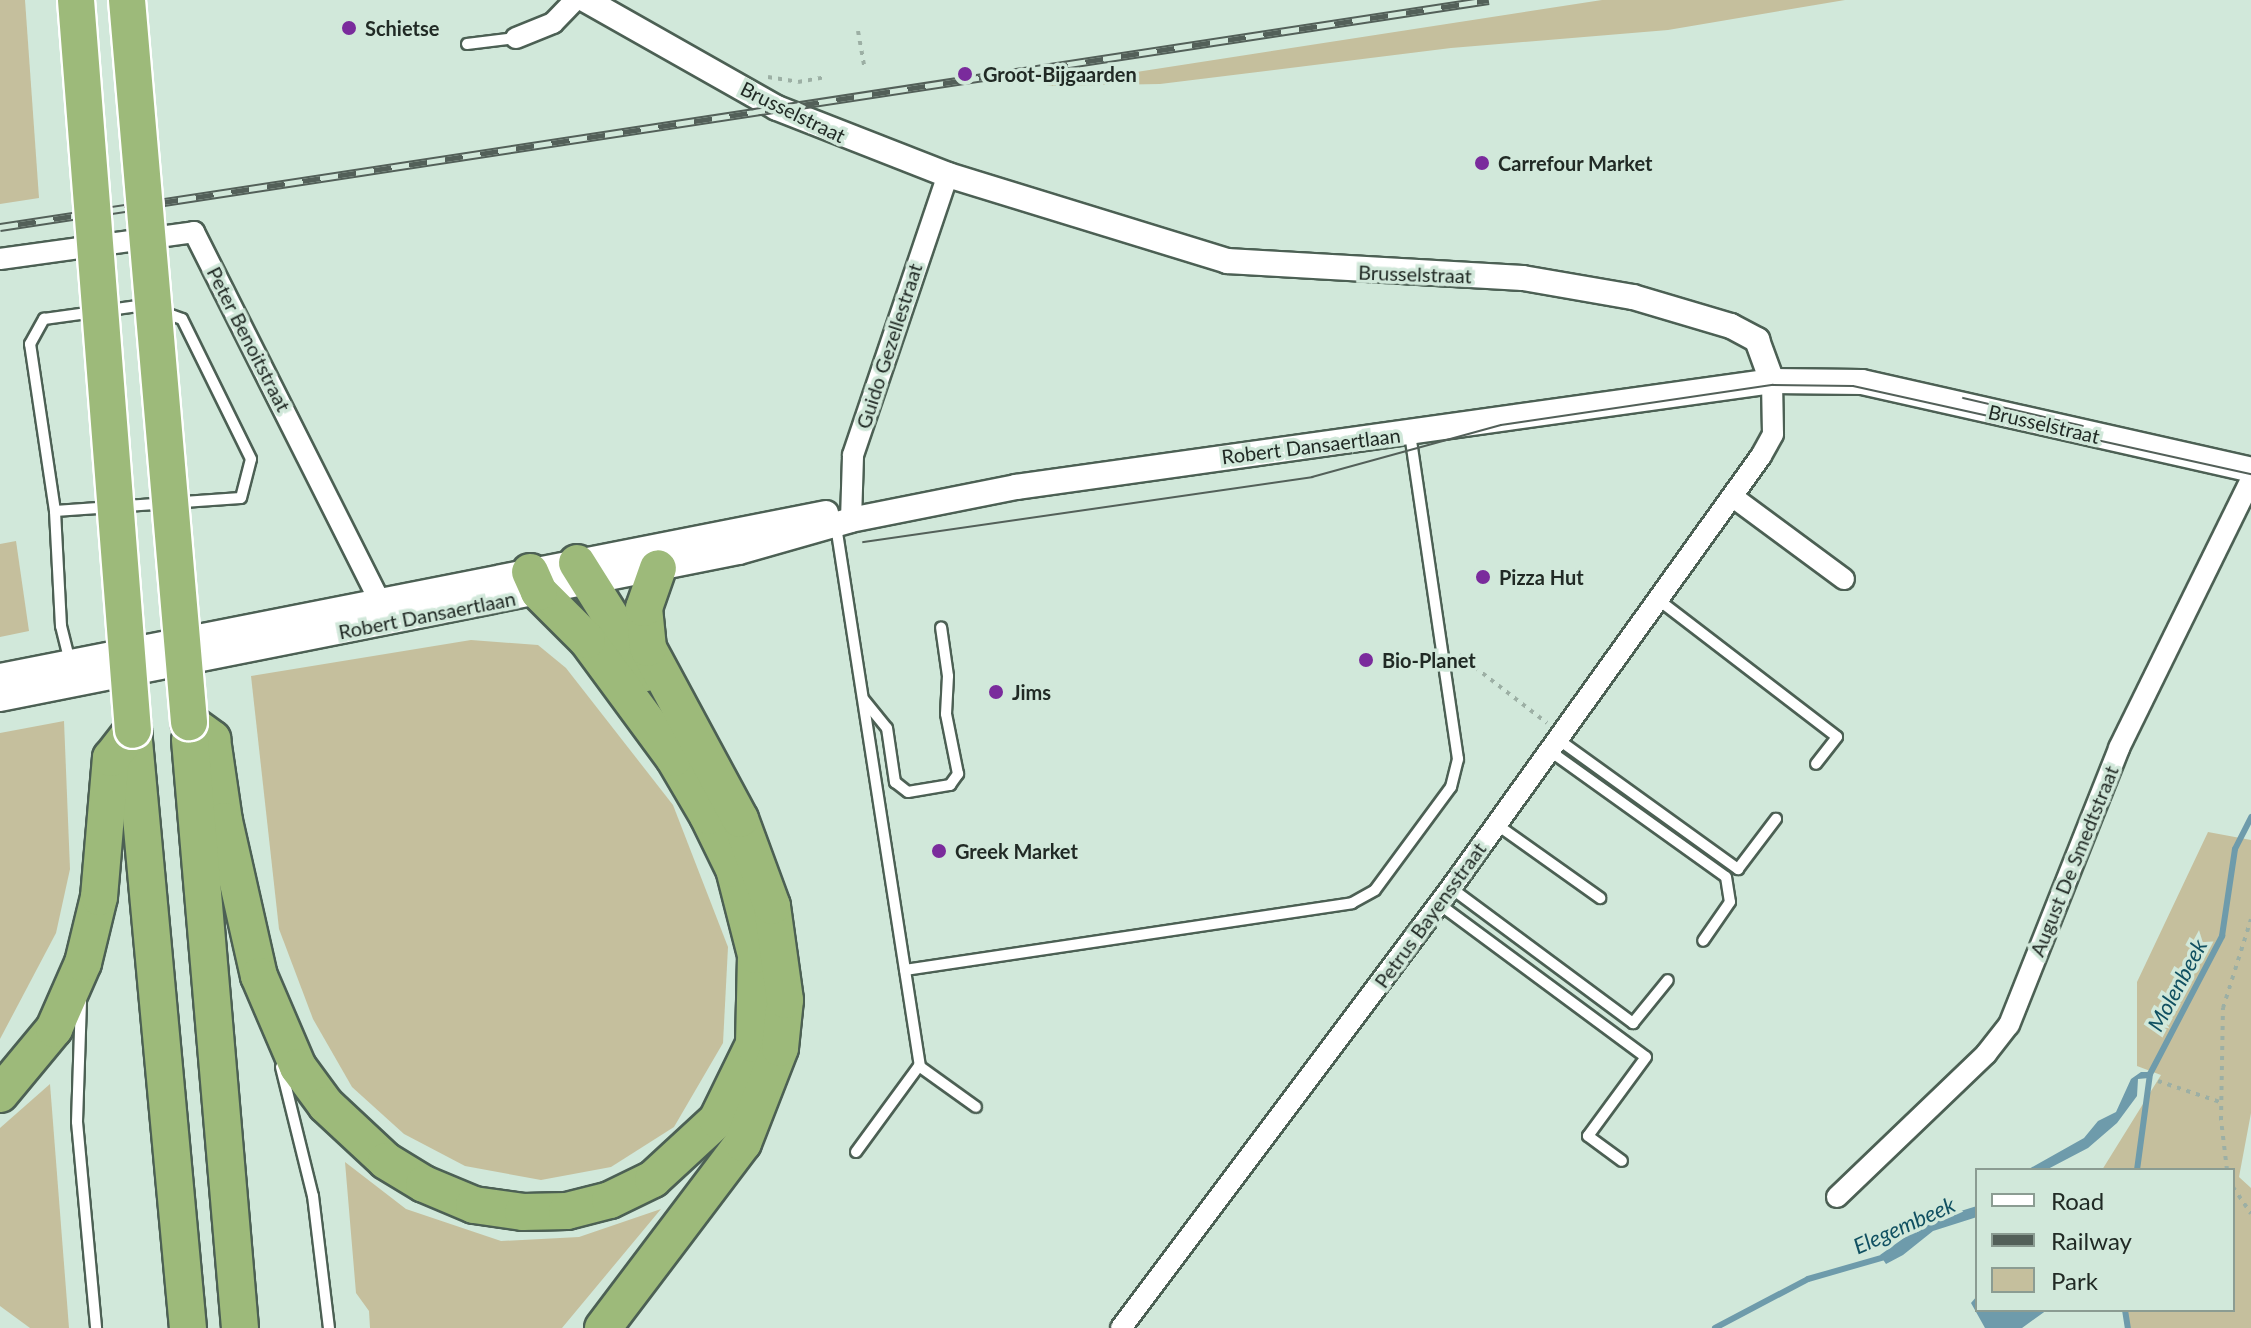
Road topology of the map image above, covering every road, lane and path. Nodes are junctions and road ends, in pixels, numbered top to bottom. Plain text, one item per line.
1 (76, 0) edge
2 (127, 0) edge
3 (575, 0) edge
4 (586, 0) edge
5 (858, 31) dead end
6 (516, 38) joint
7 (467, 44) dead end
8 (864, 65) dead end
9 (826, 77) dead end
10 (729, 81) junction
11 (948, 175) junction
12 (0, 259) edge
13 (1772, 381) junction
14 (1410, 433) junction
15 (2251, 470) edge
16 (2251, 480) edge
17 (1733, 497) junction
18 (55, 511) junction
19 (841, 520) junction
20 (658, 568) junction
21 (582, 572) junction
22 (1844, 579) dead end
23 (535, 582) junction
24 (1660, 601) junction
25 (385, 613) junction
26 (941, 627) dead end
27 (1456, 640) dead end
28 (72, 674) junction
29 (0, 676) edge
30 (863, 698) junction
31 (0, 699) edge
32 (671, 699) junction
33 (189, 722) junction
34 (133, 730) junction
35 (1554, 739) junction
36 (1816, 764) dead end
37 (1776, 819) dead end
38 (1496, 824) junction
39 (1445, 896) junction
40 (1600, 898) dead end
41 (2251, 919) edge
42 (1703, 941) dead end
43 (83, 963) junction
44 (905, 970) junction
45 (259, 976) junction
46 (1668, 980) dead end
47 (919, 1066) junction
48 (2158, 1081) dead end
49 (0, 1094) edge
50 (2221, 1102) junction
51 (976, 1107) dead end
52 (856, 1152) dead end
53 (1622, 1161) dead end
54 (2227, 1168) edge
55 (2235, 1190) edge
56 (1837, 1197) dead end
57 (2251, 1214) edge
58 (96, 1328) edge
59 (188, 1328) edge
60 (240, 1328) edge
61 (329, 1328) edge
62 (603, 1328) edge
63 (1121, 1328) edge

1 - 34 highway, bridge
2 - 33 highway, bridge
3 - 6 street
4 - 10 street, Brusselstraat
5 - 8 path
6 - 7 lane
9 - 10 path
10 - 11 street, Brusselstraat
11 - 13 street, Brusselstraat
11 - 19 street, Guido Gezellestraat
12 - 25 street, Peter Benoitstraat
13 - 14 street, Robert Dansaertlaan
13 - 15 street, Brusselstraat
13 - 17 street, Petrus Bayensstraat
14 - 19 street, Robert Dansaertlaan
14 - 44 lane
16 - 56 street, August De Smedtstraat
17 - 22 street
17 - 24 street, Petrus Bayensstraat
18 - 18 lane
18 - 28 lane
19 - 20 street, Robert Dansaertlaan
19 - 21 street, Robert Dansaertlaan
19 - 30 lane
20 - 21 street, Robert Dansaertlaan
20 - 32 highway
21 - 23 street, Robert Dansaertlaan
21 - 32 highway
23 - 25 street, Robert Dansaertlaan
23 - 45 highway
24 - 35 street, Petrus Bayensstraat
24 - 36 lane
25 - 28 street, Robert Dansaertlaan
26 - 30 lane
27 - 35 path
28 - 29 street, Robert Dansaertlaan
28 - 31 street, Robert Dansaertlaan
30 - 44 lane
32 - 62 highway
33 - 45 highway
33 - 60 highway
34 - 43 highway
34 - 59 highway
35 - 37 lane
35 - 38 street, Petrus Bayensstraat
35 - 42 lane
38 - 39 street, Petrus Bayensstraat
38 - 40 lane
39 - 46 lane
39 - 53 lane
39 - 63 street, Petrus Bayensstraat
41 - 50 path
43 - 49 highway
43 - 58 lane
44 - 47 lane
45 - 61 lane
47 - 51 lane
47 - 52 lane
48 - 50 path
50 - 54 path
55 - 57 path

